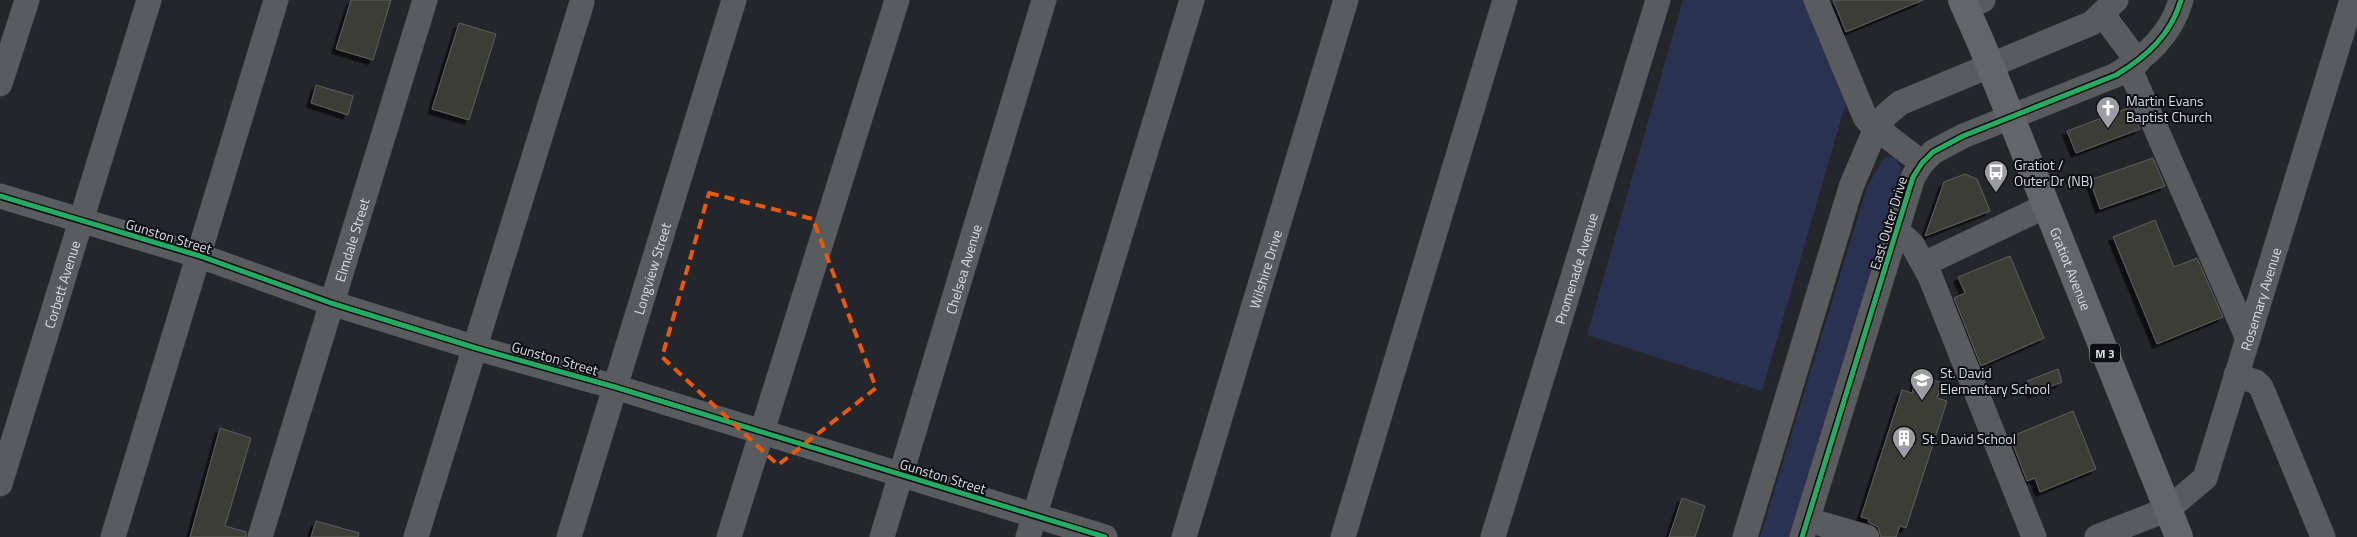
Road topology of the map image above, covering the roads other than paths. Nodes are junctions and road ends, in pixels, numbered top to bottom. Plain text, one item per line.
1 (27, 0) edge
2 (149, 0) edge
3 (276, 0) edge
4 (425, 0) edge
5 (734, 0) edge
6 (897, 0) edge
7 (1044, 0) edge
8 (1192, 0) edge
9 (1346, 0) edge
10 (1505, 0) edge
11 (1658, 0) edge
12 (1816, 0) edge
13 (2181, 0) edge
14 (2352, 0) edge
15 (582, 2) dead end
16 (1970, 2) edge
17 (2110, 5) edge
18 (2134, 64) junction
19 (1990, 65) junction
20 (0, 84) edge
21 (2011, 117) junction
22 (1876, 128) junction
23 (1922, 163) junction
24 (0, 196) edge
25 (2046, 206) junction
26 (82, 220) junction
27 (1897, 231) junction
28 (200, 256) junction
29 (1924, 264) junction
30 (332, 303) junction
31 (2248, 339) junction
32 (476, 348) junction
33 (2236, 375) junction
34 (615, 387) junction
35 (761, 432) junction
36 (901, 475) junction
37 (0, 484) edge
38 (2168, 509) junction
39 (1031, 526) edge
40 (1805, 528) edge
41 (113, 537) edge
42 (260, 537) edge
43 (416, 537) edge
44 (569, 537) edge
45 (729, 537) edge
46 (882, 537) edge
47 (1105, 537) edge
48 (1184, 537) edge
49 (1344, 537) edge
50 (1493, 537) edge
51 (1744, 537) edge
52 (1867, 537) edge
53 (2034, 537) edge
54 (2097, 537) edge
55 (2179, 537) edge
56 (2323, 537) edge

1 - 20 street
2 - 26 street, Corbett Avenue
3 - 28 street
4 - 30 street, Elmdale Street
5 - 34 street, Longview Street
6 - 35 street
7 - 36 street, Chelsea Avenue
8 - 39 street
9 - 48 street, Wilshire Drive
10 - 49 street
11 - 50 street, Promenade Avenue
12 - 22 street
13 - 18 street, East Outer Drive
14 - 31 street, Rosemary Avenue
15 - 32 street
16 - 19 main road, Gratiot Avenue / M 3
17 - 18 street
17 - 19 street
18 - 21 street, East Outer Drive
18 - 31 street
19 - 21 main road, Gratiot Avenue / M 3
19 - 22 street
21 - 23 street, East Outer Drive
21 - 25 main road, Gratiot Avenue / M 3
22 - 23 street
22 - 51 street
23 - 27 street, East Outer Drive
24 - 26 street, Gunston Street
25 - 29 street
25 - 38 main road, Gratiot Avenue / M 3
26 - 28 street, Gunston Street
26 - 37 street, Corbett Avenue
27 - 29 street
27 - 40 street, East Outer Drive
28 - 30 street, Gunston Street
28 - 41 street
29 - 53 street
30 - 32 street, Gunston Street
30 - 42 street, Elmdale Street
31 - 33 street, Rosemary Avenue
32 - 34 street, Gunston Street
32 - 43 street
33 - 38 street, Rosemary Avenue
33 - 56 street
34 - 35 street, Gunston Street
34 - 44 street, Longview Street
35 - 36 street, Gunston Street
35 - 45 street
36 - 39 street, Gunston Street
36 - 46 street, Chelsea Avenue
38 - 54 street, Rosemary Avenue
38 - 55 main road, Gratiot Avenue / M 3
39 - 47 street, Gunston Street
40 - 52 street

